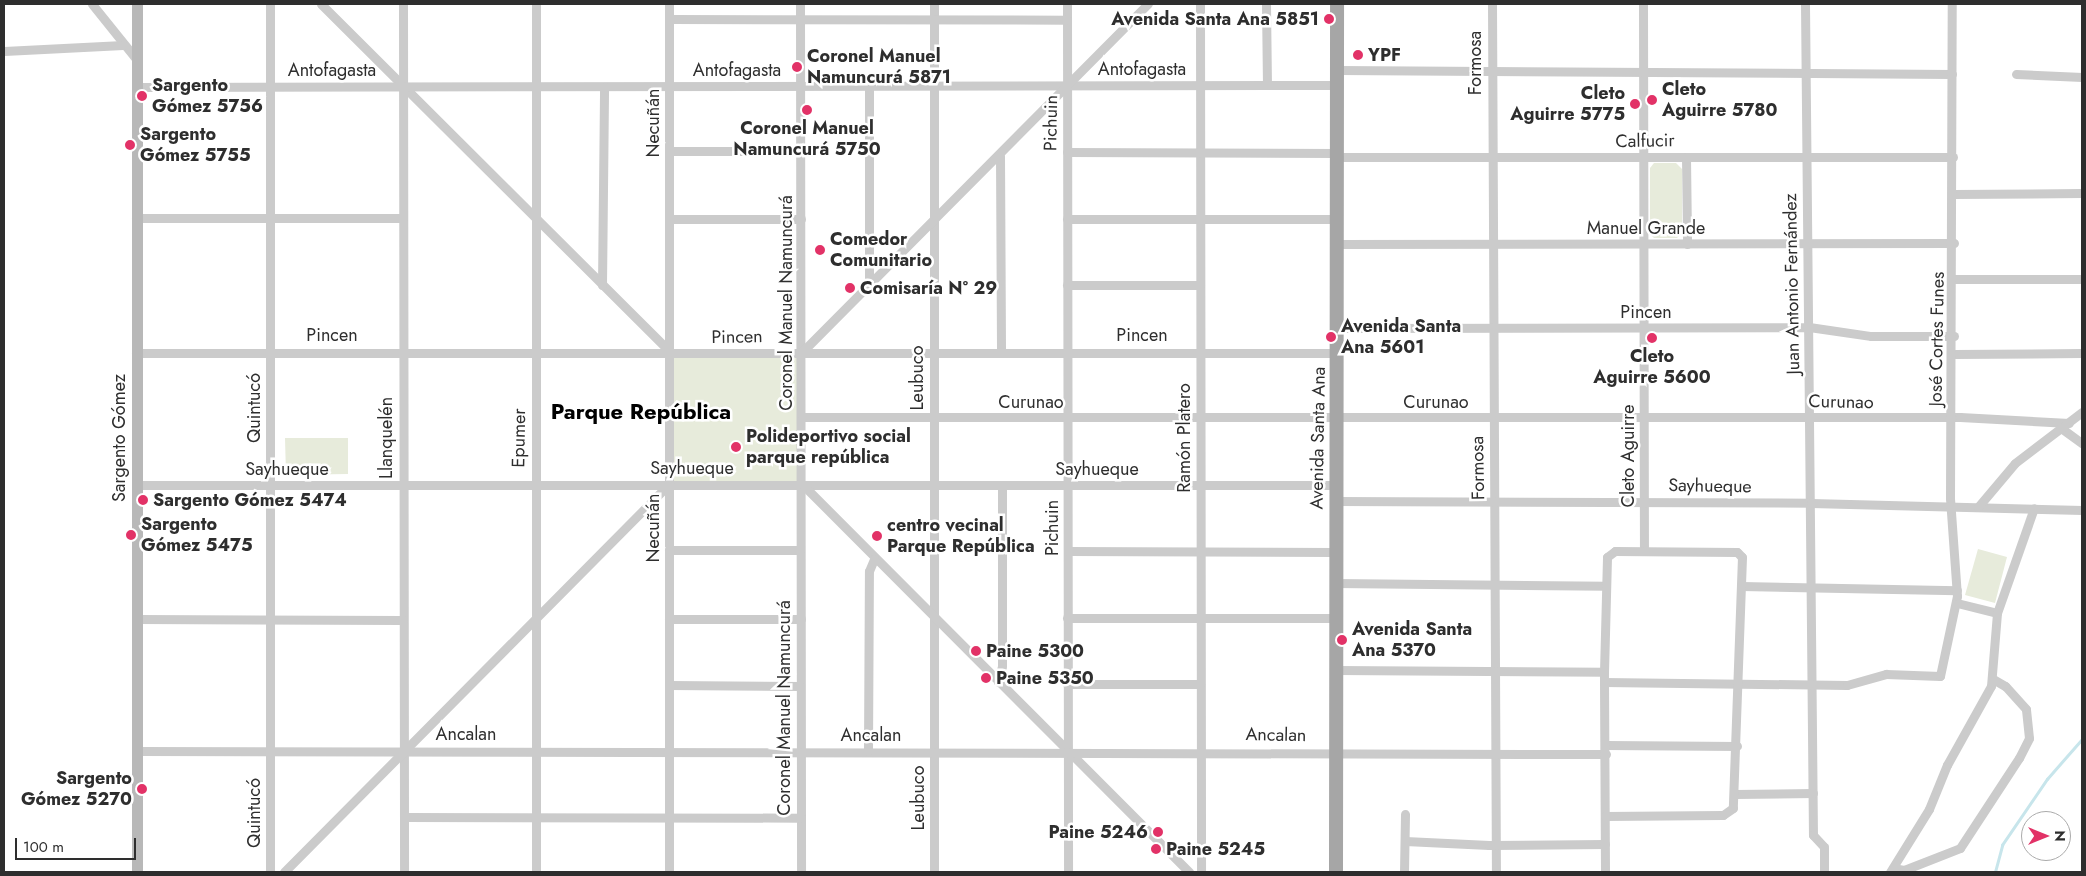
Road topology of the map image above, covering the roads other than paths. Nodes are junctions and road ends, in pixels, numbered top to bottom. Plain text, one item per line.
1 (92, 4) edge
2 (137, 4) edge
3 (270, 4) edge
4 (321, 4) edge
5 (403, 4) edge
6 (536, 4) edge
7 (670, 4) edge
8 (800, 4) edge
9 (934, 4) edge
10 (1067, 4) edge
11 (1137, 4) edge
12 (1148, 4) edge
13 (1200, 4) edge
14 (1266, 4) edge
15 (1337, 4) edge
16 (1492, 4) edge
17 (1643, 4) edge
18 (1805, 4) edge
19 (1952, 4) edge
20 (1137, 14) junction
21 (670, 19) junction
22 (800, 19) junction
23 (934, 19) junction
24 (1067, 20) junction
25 (123, 45) junction
26 (4, 51) edge
27 (137, 60) junction
28 (1337, 70) junction
29 (1491, 73) junction
30 (1644, 73) junction
31 (1806, 73) junction
32 (1952, 74) junction
33 (2016, 74) dead end
34 (2082, 77) edge
35 (1267, 84) junction
36 (1068, 85) junction
37 (1200, 85) junction
38 (270, 86) junction
39 (404, 86) junction
40 (536, 86) junction
41 (669, 86) junction
42 (801, 86) junction
43 (869, 86) junction
44 (934, 86) junction
45 (1337, 86) junction
46 (136, 87) junction
47 (604, 87) junction
48 (670, 151) junction
49 (801, 151) junction
50 (1067, 152) junction
51 (1200, 152) junction
52 (1337, 155) junction
53 (1000, 156) junction
54 (1644, 157) junction
55 (1686, 157) junction
56 (1953, 157) junction
57 (1492, 158) junction
58 (1807, 158) junction
59 (2082, 193) edge
60 (1953, 194) junction
61 (136, 218) junction
62 (270, 218) junction
63 (403, 218) junction
64 (536, 219) junction
65 (670, 219) junction
66 (801, 219) junction
67 (934, 219) junction
68 (1067, 219) junction
69 (1201, 219) junction
70 (1337, 219) junction
71 (1809, 243) junction
72 (1954, 243) junction
73 (1338, 244) junction
74 (1492, 244) junction
75 (1687, 244) junction
76 (1644, 245) junction
77 (1954, 279) junction
78 (2082, 279) edge
79 (602, 285) junction
80 (869, 285) junction
81 (1067, 285) junction
82 (1200, 285) junction
83 (1809, 327) junction
84 (1337, 328) junction
85 (1493, 328) junction
86 (1644, 328) junction
87 (1954, 336) junction
88 (933, 351) junction
89 (1001, 351) junction
90 (270, 352) junction
91 (403, 352) junction
92 (537, 352) junction
93 (670, 352) junction
94 (802, 352) junction
95 (1067, 352) junction
96 (1200, 352) junction
97 (136, 353) junction
98 (1338, 353) junction
99 (2082, 353) edge
100 (1954, 354) junction
101 (2082, 412) edge
102 (803, 417) junction
103 (1952, 417) junction
104 (933, 418) junction
105 (1068, 418) junction
106 (1200, 418) junction
107 (1337, 418) junction
108 (1644, 418) junction
109 (1810, 418) junction
110 (1493, 419) junction
111 (2065, 426) junction
112 (2082, 443) edge
113 (535, 484) junction
114 (669, 484) junction
115 (137, 485) junction
116 (271, 485) junction
117 (402, 485) junction
118 (803, 485) junction
119 (934, 485) junction
120 (1002, 485) junction
121 (1068, 485) junction
122 (1200, 485) junction
123 (1337, 485) junction
124 (1336, 501) junction
125 (1644, 501) junction
126 (1494, 502) junction
127 (1811, 503) junction
128 (1951, 506) junction
129 (1978, 507) junction
130 (2034, 508) junction
131 (2082, 510) edge
132 (669, 550) junction
133 (800, 550) junction
134 (1068, 551) junction
135 (1201, 551) junction
136 (1644, 551) junction
137 (1335, 552) junction
138 (874, 558) junction
139 (1335, 583) junction
140 (1495, 586) junction
141 (1606, 586) junction
142 (1741, 586) junction
143 (1810, 587) junction
144 (1957, 590) junction
145 (1957, 603) junction
146 (1997, 613) junction
147 (1200, 617) junction
148 (934, 618) junction
149 (1068, 618) junction
150 (1335, 618) junction
151 (137, 619) junction
152 (536, 619) junction
153 (669, 619) junction
154 (272, 620) junction
155 (403, 620) junction
156 (801, 620) junction
157 (1336, 670) junction
158 (1495, 670) junction
159 (1604, 677) junction
160 (1993, 680) junction
161 (1739, 681) junction
162 (998, 682) junction
163 (1067, 684) junction
164 (1200, 684) junction
165 (1812, 684) junction
166 (669, 685) junction
167 (800, 686) junction
168 (1737, 746) junction
169 (404, 750) junction
170 (1201, 750) junction
171 (1606, 750) junction
172 (137, 751) junction
173 (535, 751) junction
174 (669, 751) junction
175 (801, 751) junction
176 (868, 751) junction
177 (934, 751) junction
178 (1068, 751) junction
179 (270, 752) junction
180 (1336, 753) junction
181 (1496, 754) junction
182 (1813, 793) junction
183 (1735, 794) junction
184 (1405, 814) dead end
185 (1605, 816) junction
186 (404, 817) junction
187 (536, 818) junction
188 (668, 818) junction
189 (801, 818) junction
190 (1405, 840) junction
191 (1497, 844) junction
192 (1605, 844) junction
193 (1892, 870) edge
194 (137, 872) edge
195 (270, 872) edge
196 (284, 872) edge
197 (404, 872) edge
198 (536, 872) edge
199 (669, 872) edge
200 (802, 872) edge
201 (934, 872) edge
202 (1068, 872) edge
203 (1189, 872) edge
204 (1201, 872) edge
205 (1336, 872) edge
206 (1404, 872) edge
207 (1496, 872) edge
208 (1605, 872) edge
209 (1824, 872) edge

1 - 25 street
2 - 27 main road, Sargento Gómez
3 - 38 street, Quintucó
4 - 39 street
5 - 39 street, Llanquelén
6 - 40 street, Epumer
7 - 21 street, Necuñán
8 - 22 street, Coronel Manuel Namuncurá
9 - 23 street, Leubuco
10 - 24 street, Pichuin
11 - 20 street
12 - 20 street
13 - 37 street, Ramón Platero
14 - 35 street
15 - 28 main road, Avenida Santa Ana
16 - 29 street, Formosa
17 - 30 street, Cleto Aguirre
18 - 31 street, Juan Antonio Fernández
19 - 32 street, José Cortes Funes
20 - 36 street
21 - 22 street
21 - 41 street, Necuñán
22 - 23 street
22 - 42 street, Coronel Manuel Namuncurá
23 - 24 street
23 - 44 street, Leubuco
24 - 36 street, Pichuin
25 - 26 street
25 - 27 street
27 - 46 main road, Sargento Gómez
28 - 29 street
28 - 45 main road, Avenida Santa Ana
29 - 30 street
29 - 57 street, Formosa
30 - 31 street
30 - 54 street, Cleto Aguirre
31 - 32 street
31 - 58 street, Juan Antonio Fernández
32 - 56 street, José Cortes Funes
33 - 34 street
35 - 37 street, Antofagasta
35 - 45 street, Antofagasta
36 - 37 street, Antofagasta
36 - 44 street, Antofagasta
36 - 50 street, Pichuin
36 - 53 street
37 - 51 street, Ramón Platero
38 - 39 street, Antofagasta
38 - 46 street, Antofagasta
38 - 62 street, Quintucó
39 - 40 street, Antofagasta
39 - 63 street, Llanquelén
39 - 64 street
40 - 47 street, Antofagasta
40 - 64 street, Epumer
41 - 42 street, Antofagasta
41 - 47 street, Antofagasta
41 - 48 street, Necuñán
42 - 43 street, Antofagasta
42 - 49 street, Coronel Manuel Namuncurá
43 - 44 street, Antofagasta
43 - 80 street
44 - 67 street, Leubuco
45 - 52 main road, Avenida Santa Ana
46 - 61 main road, Sargento Gómez
47 - 79 street
48 - 49 street
48 - 65 street, Necuñán
49 - 66 street, Coronel Manuel Namuncurá
50 - 51 street, Calfucir
50 - 68 street, Pichuin
51 - 52 street, Calfucir
51 - 69 street, Ramón Platero
52 - 57 street, Calfucir
52 - 70 main road, Avenida Santa Ana
53 - 67 street
53 - 89 street
54 - 55 street, Calfucir
54 - 57 street, Calfucir
54 - 76 street, Cleto Aguirre
55 - 58 street, Calfucir
55 - 75 street
56 - 58 street, Calfucir
56 - 60 street, José Cortes Funes
57 - 74 street, Formosa
58 - 71 street, Juan Antonio Fernández
59 - 60 street
60 - 72 street, José Cortes Funes
61 - 62 street
61 - 97 main road, Sargento Gómez
62 - 63 street
62 - 90 street, Quintucó
63 - 91 street, Llanquelén
64 - 79 street
64 - 92 street, Epumer
65 - 66 street
65 - 93 street, Necuñán
66 - 94 street, Coronel Manuel Namuncurá
67 - 80 street
67 - 88 street, Leubuco
68 - 69 street
68 - 81 street, Pichuin
69 - 70 street
69 - 82 street, Ramón Platero
70 - 73 main road, Avenida Santa Ana
71 - 72 street, Manuel Grande
71 - 75 street, Manuel Grande
71 - 83 street, Juan Antonio Fernández
72 - 77 street, José Cortes Funes
73 - 74 street, Manuel Grande
73 - 84 main road, Avenida Santa Ana
74 - 76 street, Manuel Grande
74 - 85 street, Formosa
75 - 76 street, Manuel Grande
76 - 86 street, Cleto Aguirre
77 - 78 street
77 - 87 street, José Cortes Funes
79 - 93 street
80 - 94 street
81 - 82 street
81 - 95 street, Pichuin
82 - 96 street, Ramón Platero
83 - 86 street, Pincen
83 - 87 street, Pincen
83 - 109 street, Juan Antonio Fernández
84 - 85 street, Pincen
84 - 98 main road, Avenida Santa Ana
85 - 86 street, Pincen
85 - 110 street, Formosa
86 - 108 street, Cleto Aguirre
87 - 100 street, José Cortes Funes
88 - 89 street, Pincen
88 - 94 street, Pincen
88 - 104 street, Leubuco
89 - 95 street, Pincen
90 - 91 street, Pincen
90 - 97 street, Pincen
90 - 116 street, Quintucó
91 - 92 street, Pincen
91 - 117 street, Llanquelén
92 - 93 street, Pincen
92 - 113 street, Epumer
93 - 94 street, Pincen
93 - 114 street, Necuñán
94 - 102 street, Coronel Manuel Namuncurá
95 - 96 street, Pincen
95 - 105 street, Pichuin
96 - 98 street, Pincen
96 - 106 street, Ramón Platero
97 - 115 main road, Sargento Gómez
98 - 107 main road, Avenida Santa Ana
99 - 100 street
100 - 103 street, José Cortes Funes
101 - 111 street
102 - 104 street, Curunao
102 - 118 street, Coronel Manuel Namuncurá
103 - 109 street, Curunao
103 - 111 street, Curunao
103 - 128 street, José Cortes Funes
104 - 105 street, Curunao
104 - 119 street, Leubuco
105 - 106 street, Curunao
105 - 121 street, Pichuin
106 - 107 street, Curunao
106 - 122 street, Ramón Platero
107 - 110 street, Curunao
107 - 123 main road, Avenida Santa Ana
108 - 109 street, Curunao
108 - 110 street, Curunao
108 - 125 street, Cleto Aguirre
109 - 127 street, Juan Antonio Fernández
110 - 126 street, Formosa
111 - 112 street
111 - 129 street
113 - 114 street, Sayhueque
113 - 117 street, Sayhueque
113 - 152 street, Epumer
114 - 118 street, Sayhueque
114 - 132 street, Necuñán
114 - 152 street
115 - 116 street, Sayhueque
115 - 151 main road, Sargento Gómez
116 - 117 street, Sayhueque
116 - 154 street, Quintucó
117 - 155 street, Llanquelén
118 - 119 street, Sayhueque
118 - 133 street, Coronel Manuel Namuncurá
118 - 138 street
119 - 120 street, Sayhueque
119 - 148 street, Leubuco
120 - 121 street, Sayhueque
120 - 162 street
121 - 122 street, Sayhueque
121 - 134 street, Pichuin
122 - 123 street, Sayhueque
122 - 135 street, Ramón Platero
123 - 124 main road, Avenida Santa Ana
124 - 126 street, Sayhueque
124 - 137 main road, Avenida Santa Ana
125 - 126 street, Sayhueque
125 - 127 street, Sayhueque
125 - 136 street, Cleto Aguirre
126 - 140 street, Formosa
127 - 128 street, Sayhueque
127 - 143 street, Juan Antonio Fernández
128 - 129 street, Sayhueque
128 - 144 street, José Cortes Funes
129 - 130 street, Sayhueque
130 - 131 street, Sayhueque
130 - 146 street
132 - 133 street
132 - 153 street, Necuñán
133 - 156 street, Coronel Manuel Namuncurá
134 - 135 street
134 - 149 street, Pichuin
135 - 137 street
135 - 147 street, Ramón Platero
136 - 141 street
136 - 142 street
137 - 139 main road, Avenida Santa Ana
138 - 148 street
138 - 176 street
139 - 140 street
139 - 150 main road, Avenida Santa Ana
140 - 141 street
140 - 158 street, Formosa
141 - 159 street
142 - 143 street
142 - 161 street
143 - 144 street
143 - 165 street, Juan Antonio Fernández
144 - 145 street, José Cortes Funes
145 - 146 street
145 - 165 street, José Cortes Funes
146 - 160 street
147 - 149 street
147 - 150 street
147 - 164 street, Ramón Platero
148 - 162 street
148 - 177 street, Leubuco
149 - 163 street, Pichuin
150 - 157 main road, Avenida Santa Ana
151 - 154 street
151 - 172 main road, Sargento Gómez
152 - 169 street
152 - 173 street, Epumer
153 - 156 street
153 - 166 street, Necuñán
154 - 155 street
154 - 179 street, Quintucó
155 - 169 street, Llanquelén
156 - 167 street, Coronel Manuel Namuncurá
157 - 158 street
157 - 180 main road, Avenida Santa Ana
158 - 159 street
158 - 181 street, Formosa
159 - 161 street
159 - 171 street
160 - 193 street
160 - 193 street
161 - 165 street
161 - 168 street
162 - 178 street
163 - 164 street
163 - 178 street, Pichuin
164 - 170 street, Ramón Platero
165 - 182 street, Juan Antonio Fernández
166 - 167 street
166 - 174 street, Necuñán
167 - 175 street, Coronel Manuel Namuncurá
168 - 171 street, Ancalan
168 - 183 street
169 - 173 street, Ancalan
169 - 179 street, Ancalan
169 - 186 street, Llanquelén
169 - 196 street
170 - 178 street, Ancalan
170 - 180 street, Ancalan
170 - 204 street, Ramón Platero
171 - 181 street, Ancalan
171 - 185 street
172 - 179 street, Ancalan
172 - 194 main road, Sargento Gómez
173 - 174 street, Ancalan
173 - 187 street, Epumer
174 - 175 street, Ancalan
174 - 188 street, Necuñán
175 - 176 street, Ancalan
175 - 189 street, Coronel Manuel Namuncurá
176 - 177 street, Ancalan
177 - 178 street, Ancalan
177 - 201 street, Leubuco
178 - 202 street, Pichuin
178 - 203 street
179 - 195 street, Quintucó
180 - 181 street, Ancalan
180 - 205 main road, Avenida Santa Ana
181 - 191 street, Formosa
182 - 183 street
182 - 209 street, Juan Antonio Fernández
183 - 185 street
184 - 190 street
185 - 192 street
186 - 187 street
186 - 197 street, Llanquelén
187 - 188 street
187 - 198 street, Epumer
188 - 189 street
188 - 199 street, Necuñán
189 - 200 street, Coronel Manuel Namuncurá
190 - 191 street
190 - 206 street
191 - 192 street
191 - 207 street, Formosa
192 - 208 street

